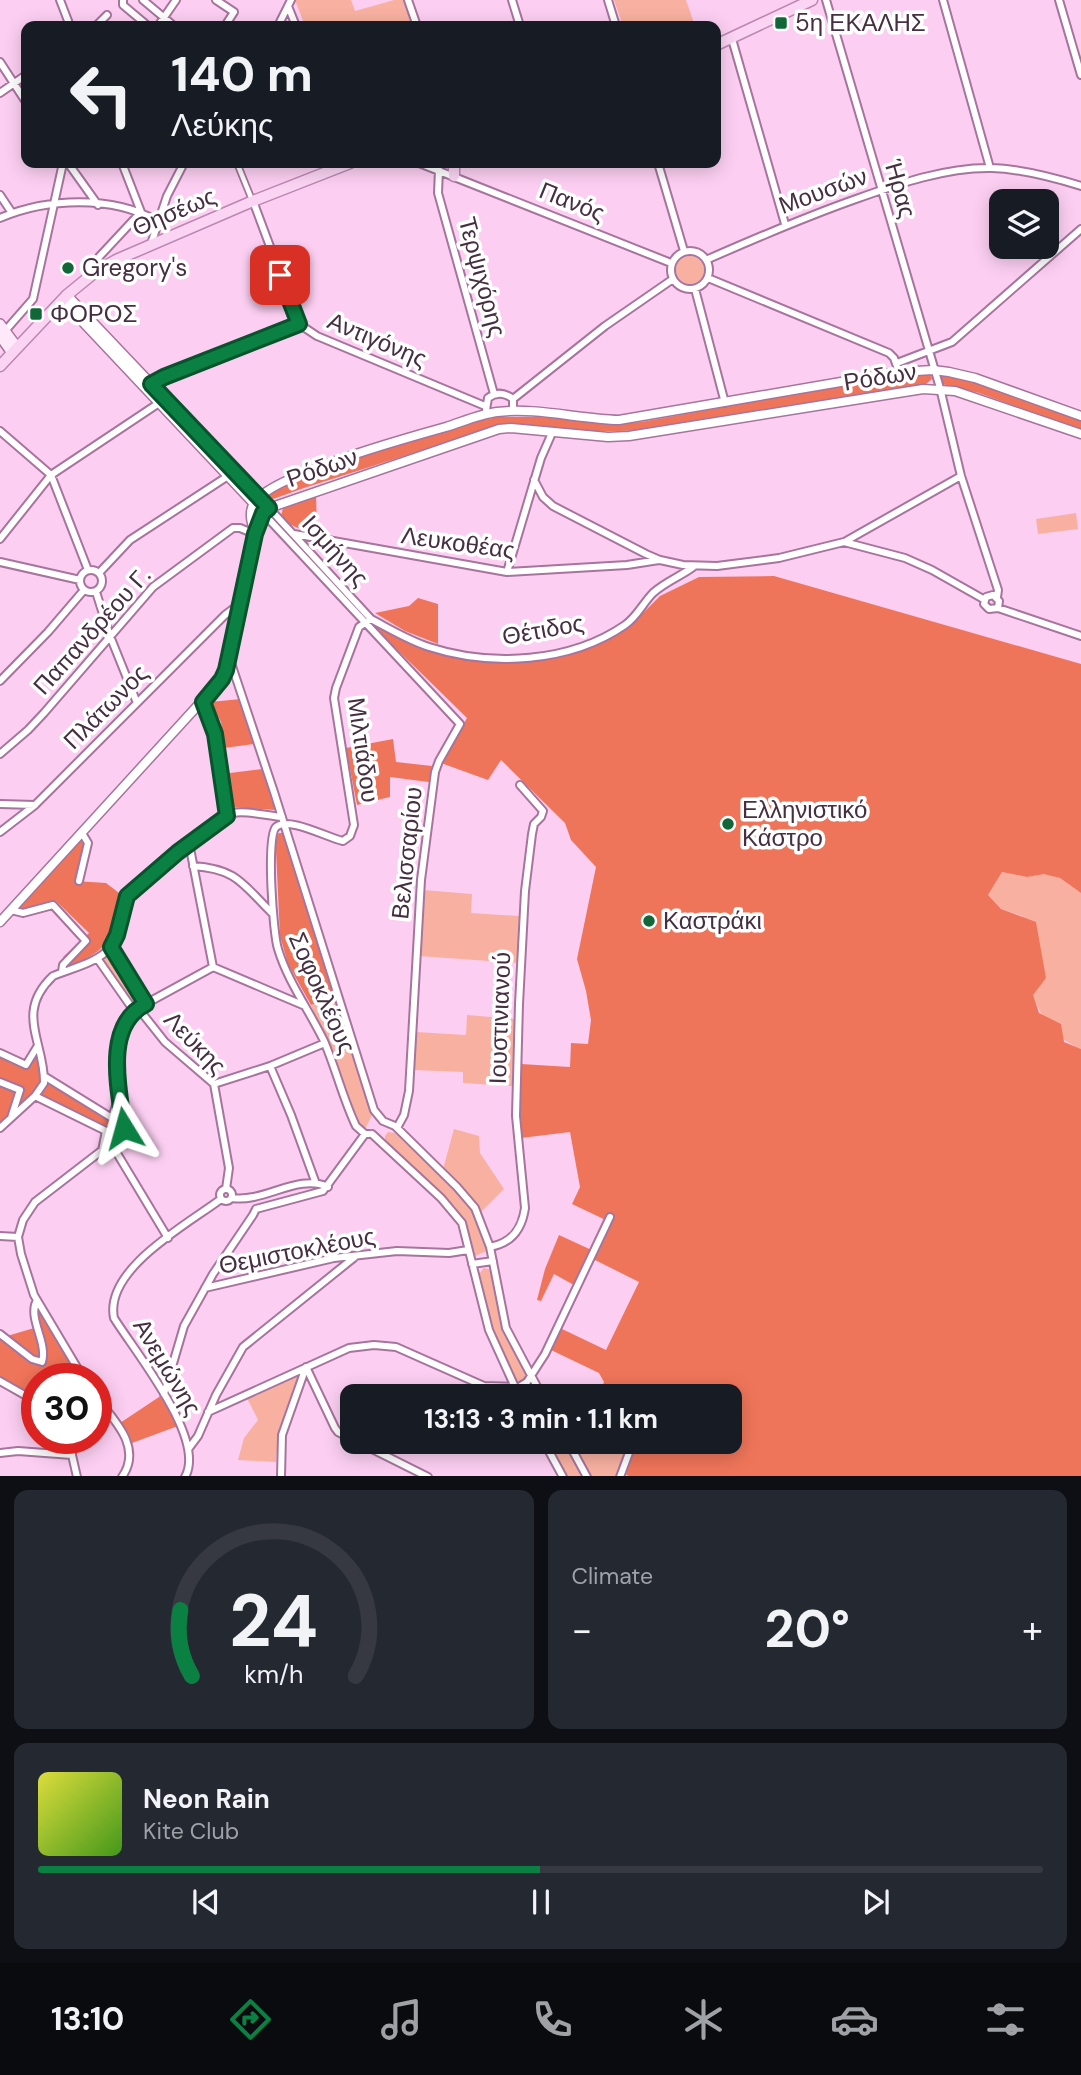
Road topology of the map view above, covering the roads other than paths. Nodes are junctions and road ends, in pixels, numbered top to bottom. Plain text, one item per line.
1 (60, 0) edge
2 (143, 0) edge
3 (176, 0) edge
4 (216, 0) edge
5 (408, 0) edge
6 (512, 0) edge
7 (608, 0) edge
8 (812, 0) edge
9 (826, 0) edge
10 (943, 0) edge
11 (1059, 0) edge
12 (123, 2) edge
13 (289, 3) edge
14 (107, 15) dead end
15 (162, 18) junction
16 (68, 21) edge
17 (101, 21) edge
18 (143, 21) edge
19 (160, 21) edge
20 (166, 21) edge
21 (228, 21) edge
22 (280, 21) edge
23 (294, 21) edge
24 (415, 21) edge
25 (518, 21) edge
26 (615, 21) edge
27 (732, 39) junction
28 (721, 43) edge
29 (0, 62) edge
30 (1081, 75) edge
31 (21, 78) edge
32 (14, 83) junction
33 (0, 93) edge
34 (21, 94) edge
35 (65, 168) edge
36 (70, 168) edge
37 (124, 168) edge
38 (182, 168) edge
39 (239, 168) edge
40 (337, 168) edge
41 (433, 168) edge
42 (454, 168) edge
43 (659, 168) edge
44 (990, 168) junction
45 (439, 170) junction
46 (454, 176) junction
47 (1081, 186) edge
48 (881, 190) junction
49 (0, 195) edge
50 (253, 201) junction
51 (55, 203) junction
52 (98, 205) junction
53 (141, 212) junction
54 (12, 213) junction
55 (0, 218) edge
56 (157, 221) junction
57 (785, 225) junction
58 (1081, 229) edge
59 (150, 244) junction
60 (684, 251) junction
61 (706, 260) junction
62 (671, 263) junction
63 (93, 273) junction
64 (708, 278) junction
65 (673, 279) junction
66 (695, 289) junction
67 (64, 298) junction
68 (299, 324) junction
69 (2, 330) edge
70 (15, 350) junction
71 (928, 351) junction
72 (0, 366) edge
73 (898, 367) junction
74 (933, 370) junction
75 (148, 387) junction
76 (940, 388) junction
77 (494, 394) junction
78 (513, 399) junction
79 (162, 401) junction
80 (725, 403) junction
81 (486, 410) junction
82 (513, 411) junction
83 (1081, 416) edge
84 (0, 431) edge
85 (552, 433) junction
86 (1081, 434) edge
87 (51, 475) junction
88 (961, 476) junction
89 (228, 477) junction
90 (534, 480) junction
91 (256, 501) junction
92 (266, 510) junction
93 (255, 534) junction
94 (294, 534) junction
95 (0, 539) edge
96 (844, 542) junction
97 (660, 560) junction
98 (0, 562) edge
99 (693, 566) junction
100 (88, 570) junction
101 (508, 572) junction
102 (99, 573) junction
103 (80, 580) junction
104 (84, 590) junction
105 (96, 592) junction
106 (991, 597) junction
107 (238, 608) junction
108 (998, 608) junction
109 (368, 621) junction
110 (110, 636) junction
111 (1081, 636) edge
112 (229, 657) junction
113 (0, 681) edge
114 (203, 702) junction
115 (137, 703) junction
116 (0, 754) edge
117 (520, 785) dead end
118 (0, 804) edge
119 (35, 805) junction
120 (227, 816) junction
121 (283, 821) junction
122 (0, 832) edge
123 (82, 833) junction
124 (189, 843) junction
125 (193, 866) junction
126 (79, 881) dead end
127 (11, 910) junction
128 (272, 913) junction
129 (0, 922) edge
130 (111, 947) junction
131 (97, 958) junction
132 (213, 967) junction
133 (62, 972) junction
134 (146, 1004) junction
135 (305, 1006) junction
136 (136, 1010) junction
137 (325, 1043) junction
138 (37, 1047) junction
139 (0, 1053) edge
140 (270, 1066) junction
141 (44, 1076) junction
142 (0, 1082) edge
143 (214, 1084) junction
144 (120, 1094) junction
145 (35, 1096) junction
146 (11, 1118) junction
147 (383, 1121) junction
148 (395, 1126) junction
149 (0, 1128) edge
150 (369, 1134) junction
151 (112, 1145) junction
152 (102, 1151) junction
153 (315, 1181) junction
154 (328, 1187) junction
155 (226, 1189) junction
156 (232, 1198) junction
157 (248, 1198) junction
158 (222, 1199) junction
159 (256, 1209) junction
160 (611, 1217) dead end
161 (0, 1236) edge
162 (18, 1237) junction
163 (168, 1238) junction
164 (490, 1247) junction
165 (468, 1250) junction
166 (356, 1256) junction
167 (494, 1261) junction
168 (472, 1264) junction
169 (205, 1288) junction
170 (37, 1300) junction
171 (0, 1334) edge
172 (74, 1363) edge
173 (306, 1367) junction
174 (530, 1377) junction
175 (0, 1381) edge
176 (482, 1384) edge
177 (513, 1384) edge
178 (524, 1384) edge
179 (534, 1384) edge
180 (21, 1393) edge
181 (164, 1394) junction
182 (208, 1412) junction
183 (112, 1417) edge
184 (340, 1433) edge
185 (189, 1448) junction
186 (0, 1453) edge
187 (383, 1454) edge
188 (551, 1454) edge
189 (575, 1454) edge
190 (628, 1454) edge
191 (72, 1455) joint
192 (187, 1475) edge
193 (77, 1476) edge
194 (122, 1476) edge
195 (281, 1476) edge
196 (428, 1476) edge
197 (563, 1476) edge
198 (587, 1476) edge
199 (620, 1476) edge

1 - 16 street
2 - 15 street
3 - 15 street
4 - 21 street
5 - 24 street
6 - 25 street
7 - 26 street
8 - 27 main road
9 - 48 street, Ήρας
10 - 44 street
11 - 30 street
12 - 18 street
13 - 22 street
13 - 23 street
14 - 17 street
15 - 19 street
15 - 20 street
27 - 28 main road
27 - 57 street
29 - 32 street
31 - 32 street
32 - 33 street
32 - 34 street
35 - 51 street
36 - 52 street
37 - 53 street
38 - 56 street
39 - 50 street
40 - 50 main road, Θησέως
41 - 45 street, Πανός
42 - 46 main road
43 - 60 street
44 - 47 street, Μουσών
44 - 48 street, Μουσών
45 - 46 street, Πανός
45 - 77 street, Τερψιχόρης
46 - 62 street, Πανός
48 - 57 street, Μουσών
48 - 71 street, Ήρας
49 - 54 street
50 - 59 main road, Θησέως
50 - 68 street, Αντιγόνης
51 - 52 street
51 - 54 street
51 - 69 street
52 - 53 street
53 - 56 street
53 - 63 street
54 - 55 street
56 - 59 street
57 - 61 street, Μουσών
58 - 71 street
59 - 63 main road, Θησέως
60 - 61 street
60 - 62 street
61 - 64 street
62 - 65 street
63 - 67 main road, Θησέως
64 - 66 street
64 - 73 street
65 - 66 street
65 - 78 street
66 - 80 street
67 - 70 main road, Θησέως
67 - 75 street, Ισμήνης
68 - 75 street
68 - 81 street, Αντιγόνης
69 - 70 main road
70 - 72 main road, Θησέως
71 - 73 street
71 - 74 street, Ήρας
73 - 74 street, Ρόδων
73 - 80 street, Ρόδων
74 - 76 street, Ήρας
74 - 83 street, Ρόδων
75 - 79 street, Ισμήνης
76 - 85 street, Ρόδων
76 - 86 street, Ρόδων
76 - 88 street, Ήρας
77 - 78 street
77 - 81 street
78 - 82 street
79 - 87 street
79 - 89 street, Ισμήνης
79 - 91 street, Ισμήνης
80 - 82 street, Ρόδων
81 - 82 street, Ρόδων
81 - 91 street, Ρόδων
84 - 87 street
85 - 90 street
85 - 92 street, Ρόδων
87 - 95 street
87 - 100 street
88 - 96 street
88 - 106 street, Ήρας
89 - 91 street, Ισμήνης
89 - 102 street
90 - 97 street
90 - 101 street
91 - 92 street, Ισμήνης
91 - 93 street
92 - 93 street, Ρόδων
92 - 94 street, Ισμήνης
92 - 109 street, Ισμήνης
93 - 107 street
93 - 110 street, Παπανδρέου Γ.
94 - 101 street, Λευκοθέας
94 - 109 street, Ισμήνης
96 - 99 street
96 - 106 street
97 - 99 street
97 - 101 street, Λευκοθέας
98 - 103 street
99 - 109 street, Θέτιδος
100 - 102 street
100 - 103 street
102 - 105 street
103 - 104 street
104 - 105 street
104 - 113 street
105 - 110 street
106 - 108 street, Ήρας
106 - 108 street
107 - 112 street
107 - 115 street, Πλάτωνος
108 - 111 street
109 - 121 street, Μιλτιάδου
109 - 148 street, Βελισσαρίου
110 - 115 street
110 - 116 street, Παπανδρέου Γ.
112 - 114 street
112 - 121 street, Σοφοκλέους
114 - 120 street
114 - 123 street
115 - 119 street, Πλάτωνος
117 - 164 street, Ιουστινιανού
118 - 119 street
119 - 122 street, Πλάτωνος
120 - 121 street
120 - 124 street
121 - 128 street, Σοφοκλέους
121 - 147 street, Σοφοκλέους
123 - 126 street
123 - 127 street
124 - 125 street
124 - 130 street
125 - 128 street
125 - 132 street
127 - 129 street
127 - 133 street
128 - 135 street, Σοφοκλέους
130 - 131 street
130 - 134 street, Λεύκης
131 - 133 street
131 - 136 street, Λεύκης
132 - 134 street
132 - 135 street
133 - 138 street
134 - 136 street
135 - 137 street, Σοφοκλέους
136 - 143 street, Λεύκης
136 - 144 street
137 - 140 street
137 - 150 street, Σοφοκλέους
138 - 139 street
138 - 141 street
140 - 143 street
140 - 153 street
141 - 144 street
141 - 145 street
142 - 146 street
143 - 155 street, Λεύκης
144 - 151 street
145 - 146 street
145 - 152 street
146 - 149 street
147 - 148 street
147 - 150 street
148 - 164 street
150 - 154 street
150 - 165 street, Σοφοκλέους
151 - 152 street
151 - 163 street
152 - 162 street
153 - 154 street
153 - 157 street
154 - 159 street
155 - 156 street
155 - 158 street
156 - 157 street
156 - 158 street
157 - 159 street
158 - 163 street, Ανεμώνης
159 - 169 street
160 - 174 street
161 - 162 street
162 - 170 street
163 - 181 street, Ανεμώνης
164 - 167 street
165 - 166 street, Θεμιστοκλέους
165 - 168 street, Σοφοκλέους
166 - 169 street, Θεμιστοκλέους
166 - 182 street
167 - 168 street
167 - 174 street
168 - 177 street, Σοφοκλέους
169 - 181 street, Θεμιστοκλέους
170 - 171 street
170 - 172 street
173 - 176 street
173 - 182 street
173 - 184 street
173 - 195 street
174 - 178 street
174 - 179 street
175 - 180 street
181 - 185 street, Ανεμώνης
182 - 185 street
183 - 194 street
185 - 192 street, Ανεμώνης
186 - 191 street
187 - 196 street
188 - 197 street
189 - 198 street
190 - 199 street
191 - 193 street

